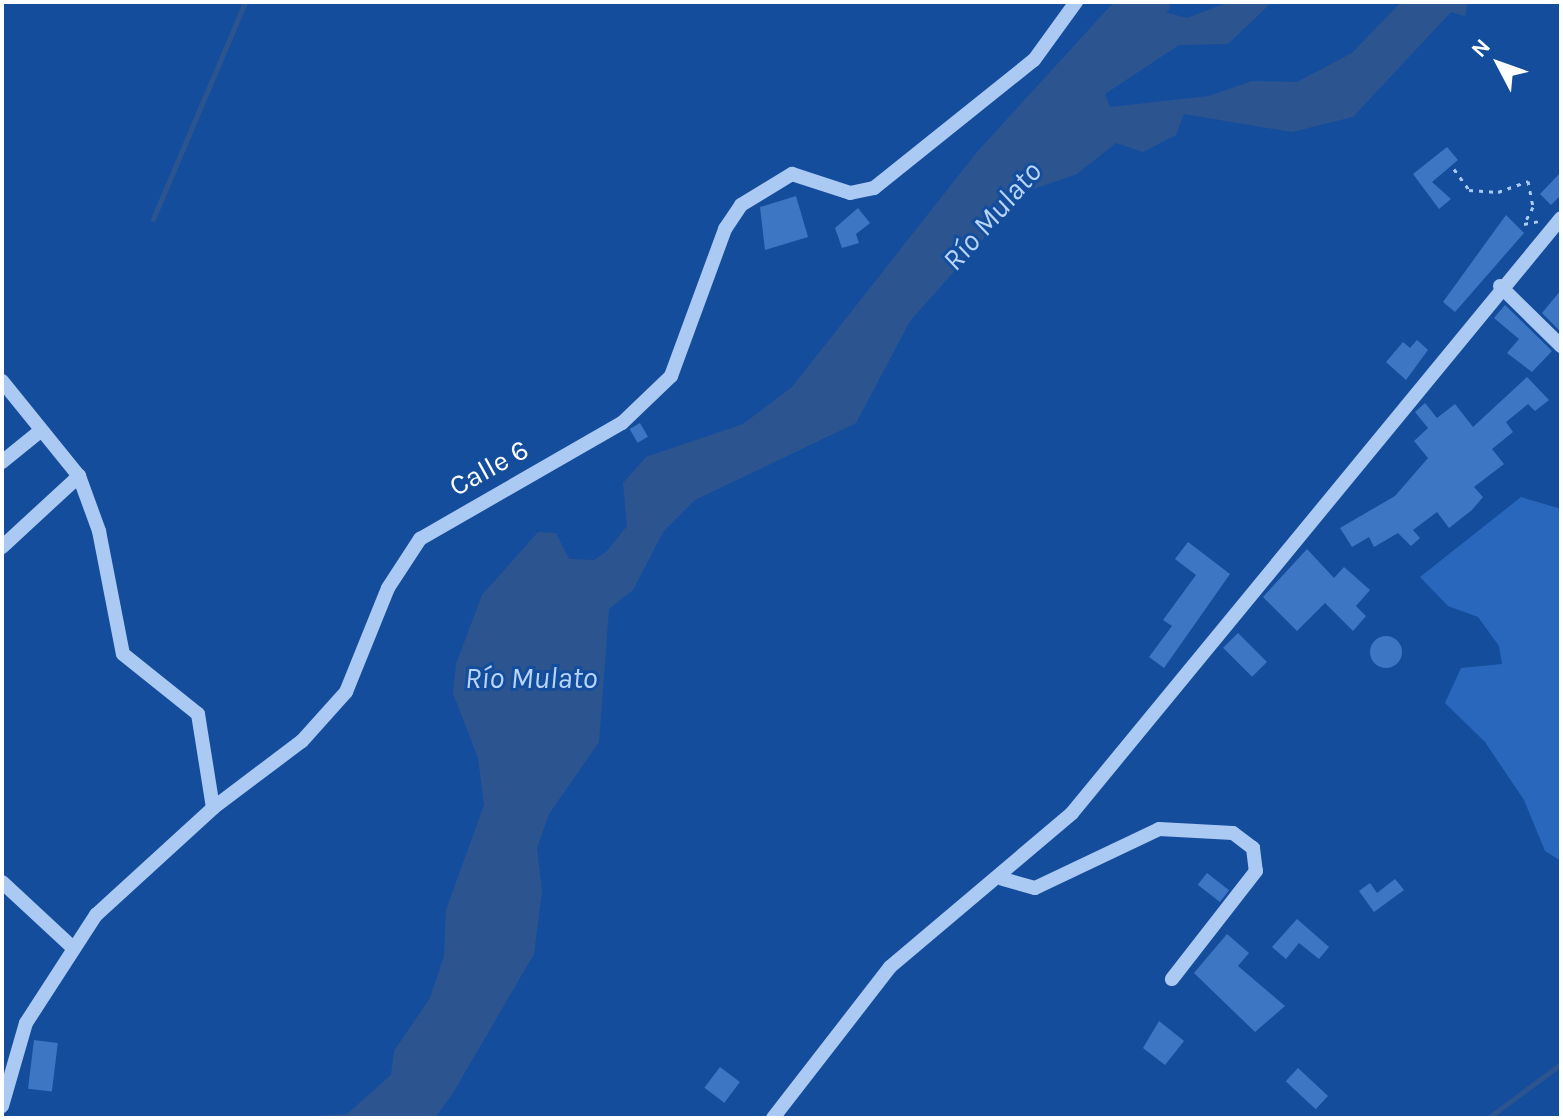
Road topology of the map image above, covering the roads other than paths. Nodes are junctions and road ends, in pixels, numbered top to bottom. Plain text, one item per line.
1 (1076, 2) edge
2 (1561, 218) edge
3 (1500, 286) junction
4 (1561, 346) edge
5 (2, 381) edge
6 (39, 432) junction
7 (2, 462) edge
8 (79, 476) junction
9 (2, 547) edge
10 (213, 808) junction
11 (1003, 879) junction
12 (2, 882) edge
13 (74, 949) junction
14 (1172, 979) dead end
15 (2, 1106) edge
16 (773, 1118) edge

1 - 10 street, Calle 6
2 - 3 street
3 - 4 street
3 - 11 street
5 - 6 street
6 - 7 street
6 - 8 street
8 - 9 street
8 - 10 street
10 - 13 street, Calle 6
11 - 14 street
11 - 16 street
12 - 13 street
13 - 15 street, Calle 6

